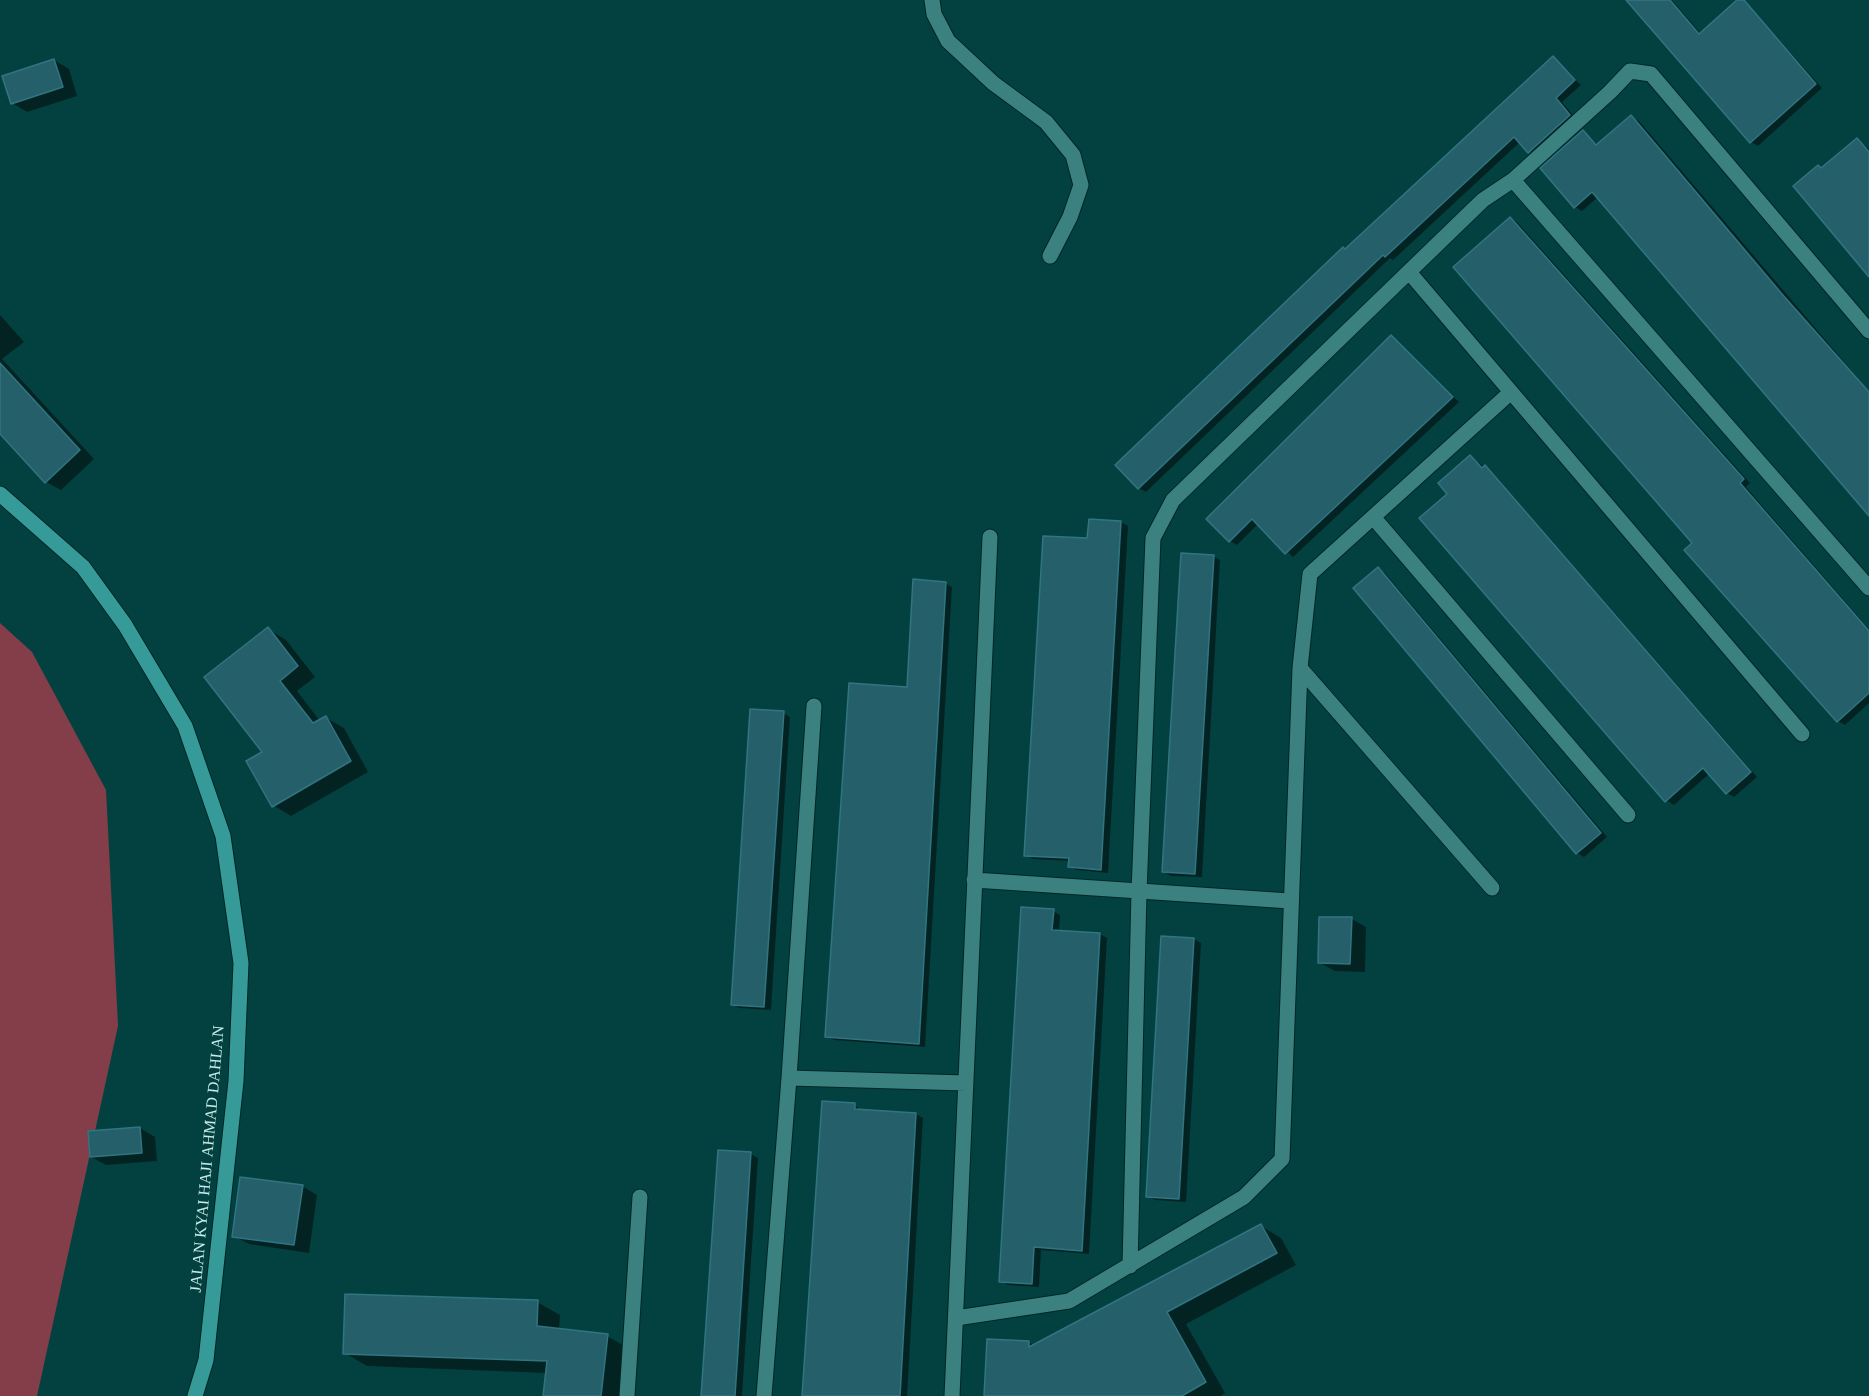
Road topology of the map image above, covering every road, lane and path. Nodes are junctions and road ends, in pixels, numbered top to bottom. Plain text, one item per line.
1 (932, 0) edge
2 (1513, 180) junction
3 (1050, 256) dead end
4 (1409, 272) junction
5 (1869, 330) edge
6 (1511, 392) junction
7 (0, 495) edge
8 (1373, 517) junction
9 (990, 537) dead end
10 (1869, 588) edge
11 (1300, 668) junction
12 (814, 706) dead end
13 (1802, 734) dead end
14 (1628, 815) dead end
15 (974, 880) junction
16 (1492, 888) dead end
17 (1139, 892) junction
18 (1290, 901) junction
19 (789, 1078) junction
20 (966, 1083) junction
21 (640, 1197) dead end
22 (1130, 1266) junction
23 (956, 1318) junction
24 (195, 1396) edge
25 (627, 1396) edge
26 (764, 1396) edge
27 (952, 1396) edge

1 - 3 lane
2 - 4 lane
2 - 5 lane
2 - 10 lane
4 - 6 lane
4 - 17 lane
6 - 8 lane
6 - 13 lane
7 - 24 main road, JALAN KYAI HAJI AHMAD DAHLAN
8 - 11 lane
8 - 14 lane
9 - 15 lane
11 - 16 lane
11 - 18 lane
12 - 19 lane
15 - 17 lane
15 - 20 lane
17 - 18 lane
17 - 22 lane
18 - 22 lane
19 - 20 lane
19 - 26 lane
20 - 23 lane
21 - 25 lane
22 - 23 lane
23 - 27 lane

